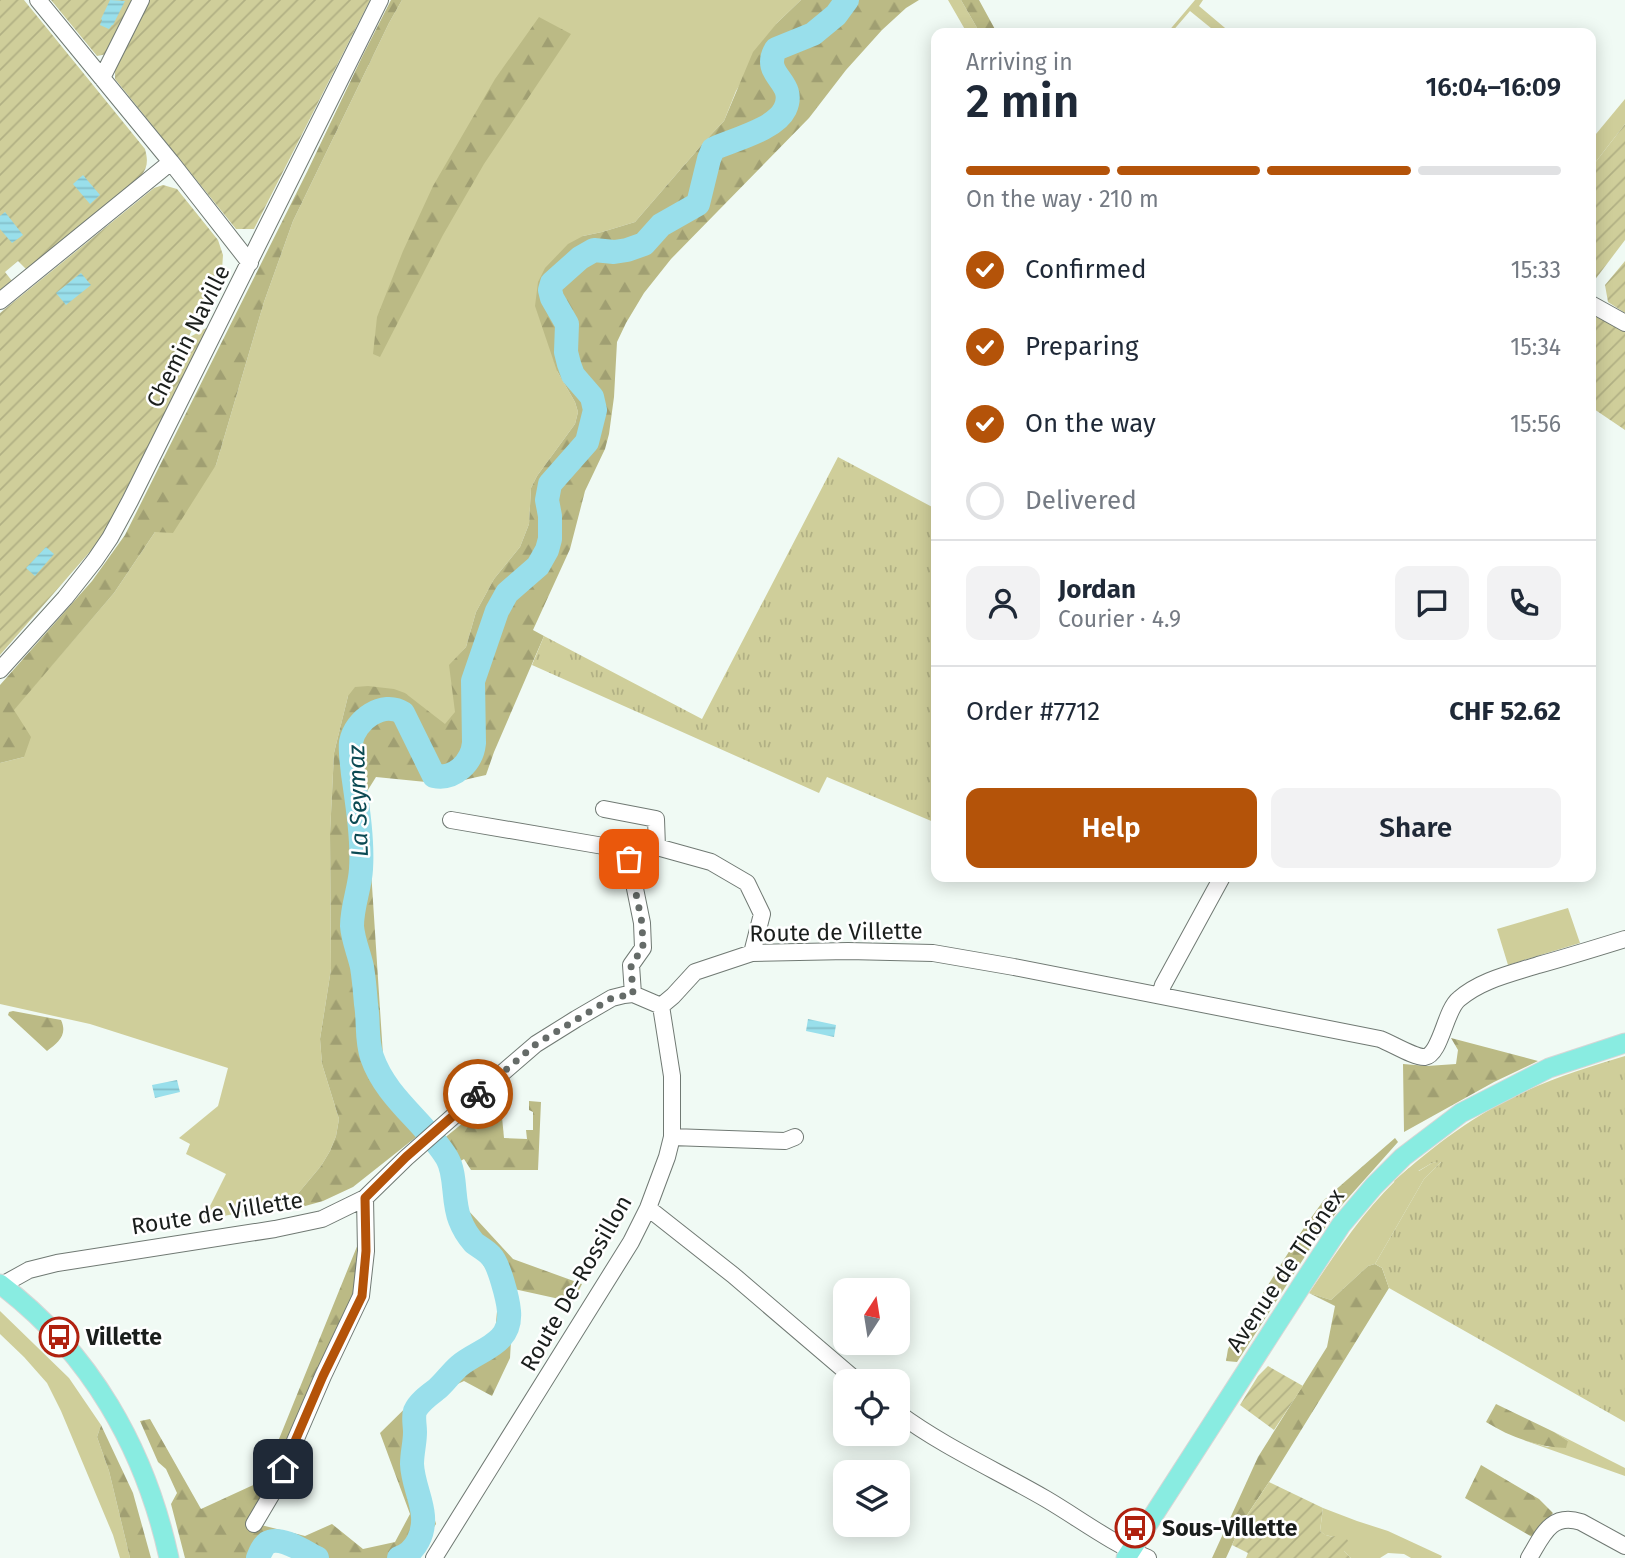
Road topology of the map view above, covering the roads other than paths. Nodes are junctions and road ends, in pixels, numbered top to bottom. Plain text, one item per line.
1 (38, 0) edge
2 (141, 0) edge
3 (380, 0) edge
4 (102, 78) junction
5 (171, 162) junction
6 (250, 263) junction
7 (0, 301) edge
8 (1596, 307) edge
9 (1625, 323) edge
10 (0, 670) edge
11 (604, 809) dead end
12 (451, 820) dead end
13 (1219, 882) edge
14 (1625, 940) edge
15 (752, 953) junction
16 (633, 994) junction
17 (1160, 995) junction
18 (661, 1006) junction
19 (1625, 1044) edge
20 (795, 1137) dead end
21 (672, 1138) junction
22 (365, 1198) junction
23 (648, 1208) junction
24 (1, 1284) edge
25 (843, 1369) edge
26 (910, 1421) edge
27 (254, 1524) dead end
28 (1625, 1546) edge
29 (1135, 1556) edge
30 (169, 1558) edge
31 (434, 1558) edge
32 (1529, 1558) edge

1 - 4 street
2 - 4 street
3 - 6 street, Chemin Naville
4 - 5 street
5 - 6 street
5 - 7 street
6 - 10 street, Chemin Naville
8 - 9 street
11 - 15 street
12 - 16 street
13 - 17 street
14 - 17 street, Route de Villette
15 - 17 street, Route de Villette
15 - 18 street, Route de Villette
16 - 18 street
16 - 22 street, Route de Villette
18 - 21 street, Route De-Rossillon
19 - 29 main road, Avenue de Thônex
20 - 21 street
21 - 23 street, Route De-Rossillon
22 - 24 street, Route de Villette
22 - 27 street
23 - 25 street
23 - 31 street, Route De-Rossillon
24 - 30 main road
26 - 29 street
28 - 32 street

